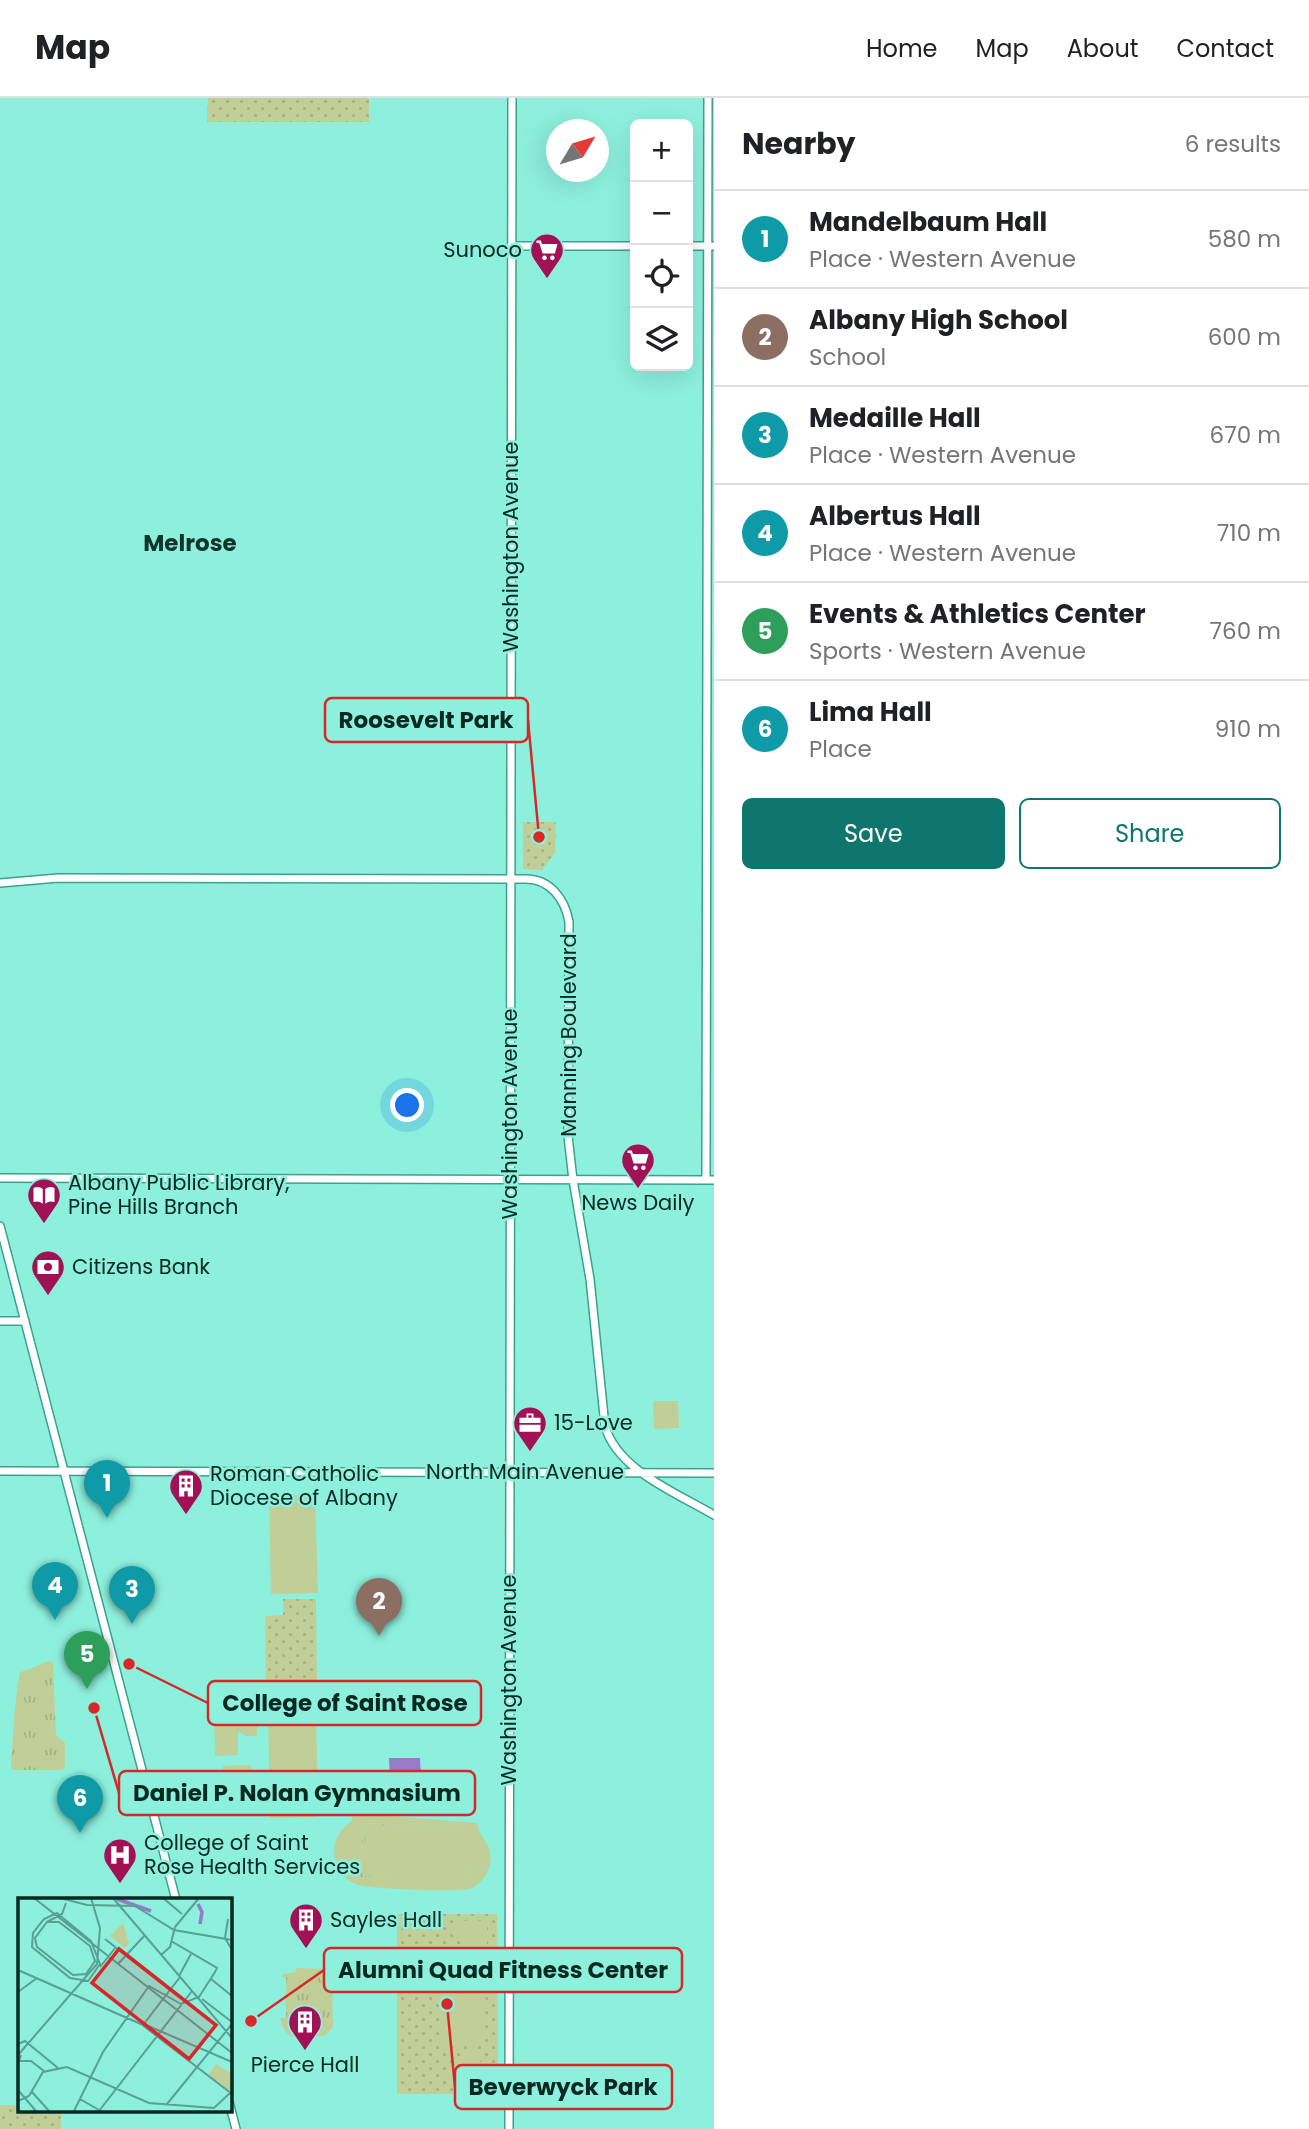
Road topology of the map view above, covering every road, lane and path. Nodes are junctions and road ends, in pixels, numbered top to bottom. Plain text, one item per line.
1 (512, 98) edge
2 (708, 98) edge
3 (511, 246) junction
4 (630, 246) edge
5 (710, 246) edge
6 (511, 879) junction
7 (0, 883) edge
8 (0, 1178) edge
9 (510, 1180) junction
10 (573, 1180) junction
11 (710, 1180) edge
12 (0, 1226) edge
13 (0, 1321) edge
14 (25, 1321) junction
15 (0, 1471) edge
16 (64, 1471) junction
17 (510, 1472) junction
18 (644, 1473) junction
19 (714, 1473) edge
20 (714, 1514) edge
21 (176, 1898) edge
22 (231, 2110) edge
23 (236, 2129) edge
24 (509, 2129) edge

1 - 3 street, Washington Avenue
2 - 5 street
3 - 4 street
3 - 6 street, Washington Avenue
5 - 11 street
6 - 7 street, Manning Boulevard
6 - 9 street, Washington Avenue
6 - 10 street, Manning Boulevard
8 - 9 street
9 - 10 street
9 - 17 street, Washington Avenue
10 - 11 street
10 - 18 street, Manning Boulevard
12 - 14 street
13 - 14 street
14 - 16 street
15 - 16 street, North Main Avenue
16 - 17 street, North Main Avenue
16 - 21 street
17 - 18 street, North Main Avenue
17 - 24 street, Washington Avenue
18 - 19 street, North Main Avenue
18 - 20 street, Manning Boulevard
22 - 23 street

